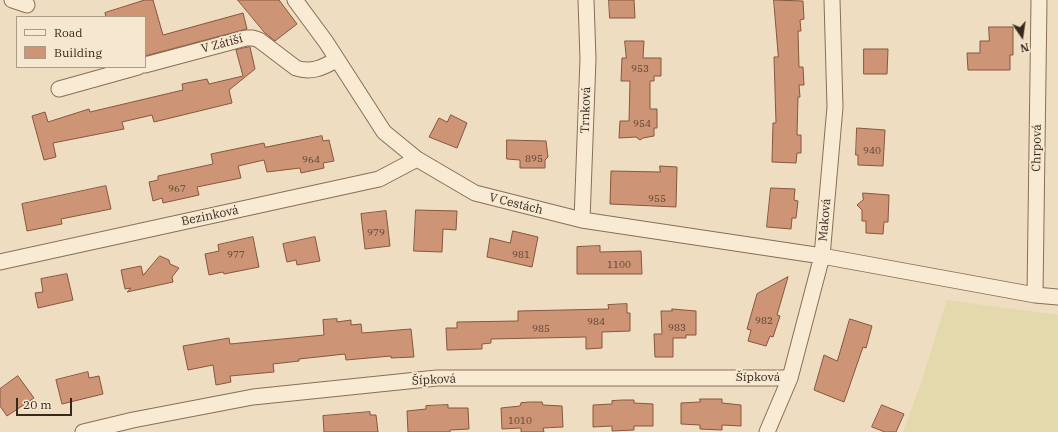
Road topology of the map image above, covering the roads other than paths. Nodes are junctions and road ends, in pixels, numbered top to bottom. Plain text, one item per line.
1 (12, 0) edge
2 (295, 0) edge
3 (586, 0) edge
4 (832, 0) edge
5 (1039, 0) edge
6 (27, 5) dead end
7 (336, 60) junction
8 (146, 65) edge
9 (134, 68) edge
10 (59, 89) dead end
11 (417, 159) junction
12 (582, 220) junction
13 (822, 256) junction
14 (0, 262) edge
15 (1035, 295) junction
16 (1058, 297) edge
17 (790, 378) junction
18 (83, 432) edge
19 (767, 432) edge

1 - 6 street
2 - 7 street, V Cestách
3 - 12 street, Trnková
4 - 13 street, Maková
5 - 15 street, Chrpová
7 - 8 street, V Zátiší
7 - 11 street, V Cestách
9 - 10 street
11 - 12 street, V Cestách
11 - 14 street, Bezinková
12 - 13 street, V Cestách
13 - 15 street, V Cestách
13 - 17 street, Maková
15 - 16 street, V Cestách
17 - 18 street, Šípková
17 - 19 street, Maková

